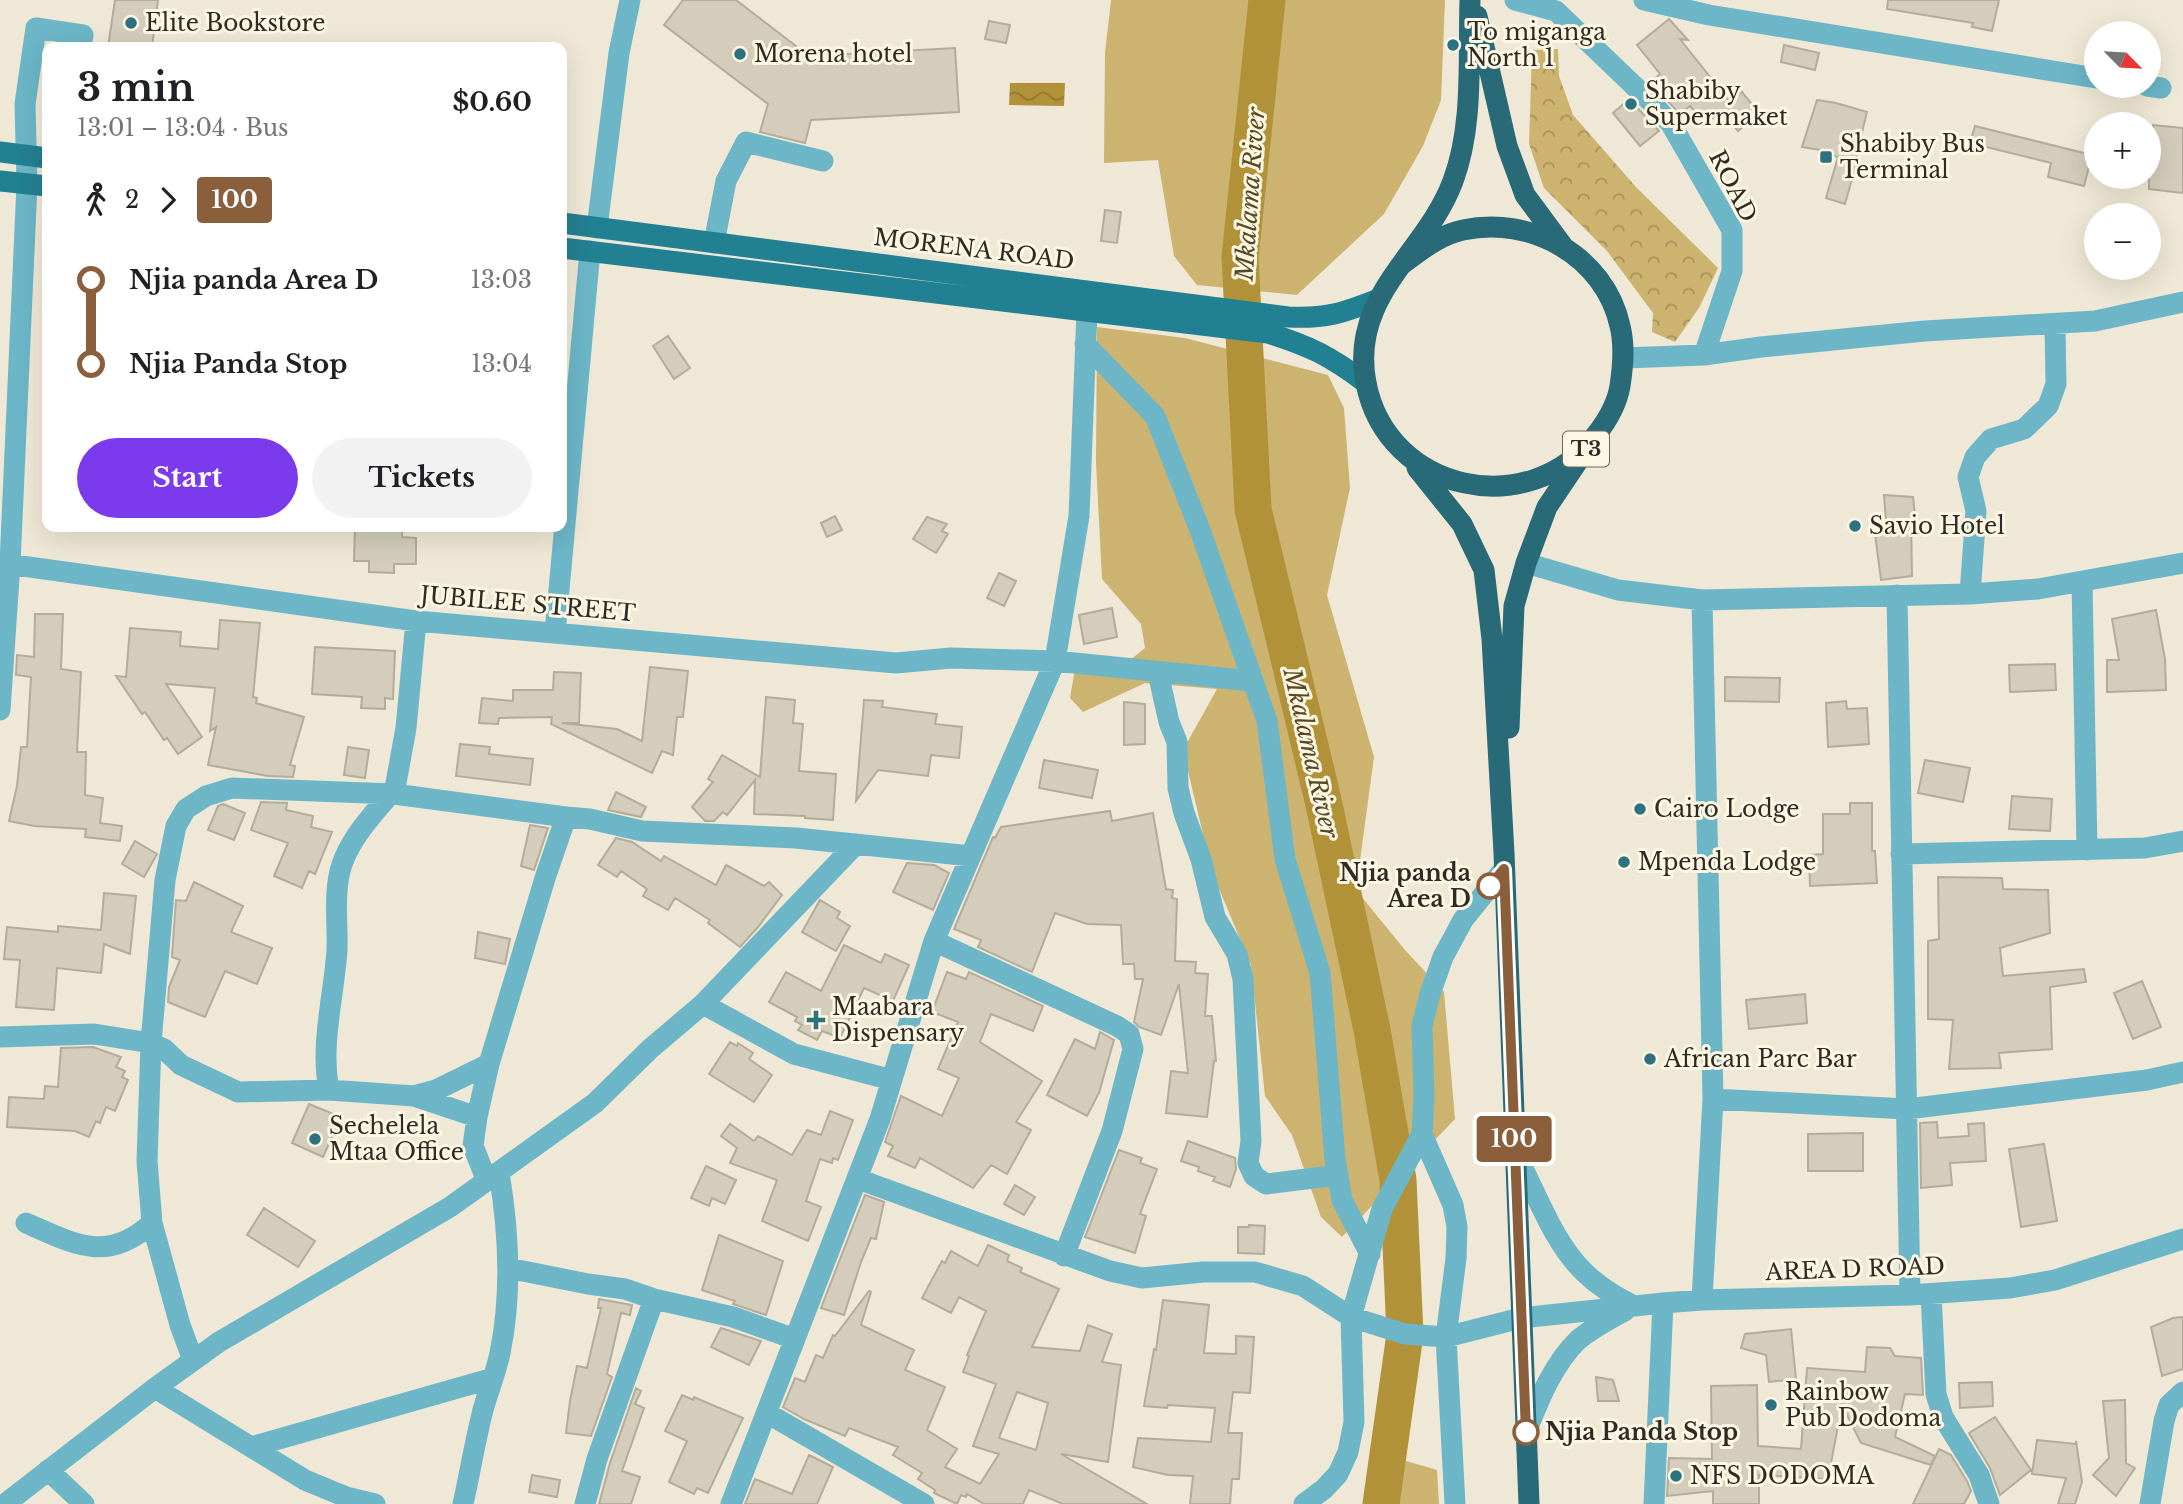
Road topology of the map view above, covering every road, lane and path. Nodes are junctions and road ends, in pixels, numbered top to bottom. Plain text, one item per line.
1 (630, 0) edge
2 (1471, 0) edge
3 (1516, 0) edge
4 (1644, 0) edge
5 (82, 42) edge
6 (2084, 76) edge
7 (0, 152) edge
8 (37, 157) edge
9 (823, 161) dead end
10 (0, 181) edge
11 (37, 185) edge
12 (567, 224) edge
13 (597, 228) junction
14 (714, 243) junction
15 (1562, 245) junction
16 (567, 249) edge
17 (590, 251) junction
18 (1401, 265) junction
19 (1376, 300) junction
20 (2183, 302) edge
21 (1087, 311) junction
22 (1196, 314) junction
23 (1269, 324) junction
24 (2054, 324) junction
25 (1086, 344) junction
26 (1704, 355) junction
27 (1624, 358) junction
28 (1366, 383) junction
29 (1586, 448) junction
30 (1407, 456) junction
31 (567, 502) edge
32 (564, 532) edge
33 (5, 563) edge
34 (2183, 563) edge
35 (1526, 564) junction
36 (2082, 582) junction
37 (1970, 594) junction
38 (1897, 595) junction
39 (1702, 600) junction
40 (416, 621) junction
41 (555, 633) junction
42 (1055, 661) junction
43 (1158, 673) junction
44 (1252, 681) junction
45 (0, 710) edge
46 (392, 794) junction
47 (566, 817) junction
48 (2183, 841) edge
49 (856, 844) junction
50 (2087, 850) junction
51 (1902, 854) junction
52 (971, 856) junction
53 (1504, 861) junction
54 (934, 941) junction
55 (703, 1004) junction
56 (0, 1037) edge
57 (151, 1043) junction
58 (489, 1064) junction
59 (2183, 1072) edge
60 (892, 1080) junction
61 (329, 1090) junction
62 (414, 1096) junction
63 (1713, 1099) junction
64 (1907, 1109) junction
65 (477, 1117) junction
66 (1422, 1134) junction
67 (1515, 1153) junction
68 (1338, 1175) junction
69 (493, 1177) junction
70 (858, 1179) junction
71 (26, 1223) dead end
72 (152, 1223) junction
73 (2183, 1239) edge
74 (1370, 1254) junction
75 (1064, 1256) junction
76 (509, 1268) junction
77 (1921, 1295) junction
78 (654, 1299) junction
79 (1702, 1300) junction
80 (1663, 1303) junction
81 (1634, 1306) junction
82 (1352, 1317) junction
83 (1521, 1318) junction
84 (1446, 1337) junction
85 (796, 1339) junction
86 (193, 1360) junction
87 (493, 1378) junction
88 (155, 1388) junction
89 (2183, 1392) edge
90 (767, 1413) junction
91 (1526, 1432) junction
92 (251, 1447) junction
93 (48, 1470) junction
94 (5, 1504) edge
95 (84, 1504) edge
96 (375, 1504) edge
97 (463, 1504) edge
98 (585, 1504) edge
99 (731, 1504) edge
100 (924, 1504) edge
101 (1304, 1504) edge
102 (1455, 1504) edge
103 (1529, 1504) edge
104 (1654, 1504) edge
105 (1989, 1504) edge
106 (2150, 1504) edge

1 - 13 street
2 - 15 highway, T3
2 - 18 highway, T3
3 - 26 street, ROAD
4 - 6 street
5 - 8 street
7 - 8 main road
8 - 11 street
9 - 14 street
10 - 11 main road
11 - 33 street
12 - 13 main road, MORENA ROAD
13 - 14 main road, MORENA ROAD
14 - 22 main road, MORENA ROAD
15 - 18 highway, T3
15 - 27 highway, T3
16 - 17 main road, MORENA ROAD
17 - 21 main road, MORENA ROAD
17 - 31 street
18 - 19 highway, T3
19 - 23 main road, MORENA ROAD
19 - 28 highway, T3
20 - 24 street
21 - 22 main road, MORENA ROAD
21 - 25 street
22 - 23 main road, MORENA ROAD
23 - 28 main road, MORENA ROAD
24 - 26 street
24 - 37 street
25 - 42 street
25 - 44 street
26 - 27 street
27 - 29 highway, T3
28 - 30 highway, T3
29 - 30 highway, T3
29 - 35 highway, T3
30 - 53 highway, T3
32 - 41 street
33 - 40 street, JUBILEE STREET
33 - 45 street
34 - 36 street
35 - 39 street
35 - 53 highway, T3
36 - 37 street
36 - 50 street
37 - 38 street
38 - 39 street
38 - 51 street
39 - 63 street
40 - 41 street, JUBILEE STREET
40 - 46 street
41 - 42 street, JUBILEE STREET
42 - 43 street, JUBILEE STREET
42 - 52 street
43 - 44 street, JUBILEE STREET
43 - 68 street
44 - 68 street
46 - 47 street
46 - 57 street
46 - 61 street
47 - 49 street
47 - 58 street
48 - 50 street
49 - 52 street
49 - 55 street
50 - 51 street
51 - 64 street
52 - 54 street
53 - 66 street
53 - 67 highway, T3
54 - 60 street
54 - 75 street
55 - 60 street
55 - 69 street
56 - 57 street
57 - 61 street
57 - 72 street
58 - 62 street
58 - 65 street
59 - 64 street
60 - 70 street
61 - 62 street
62 - 65 street
63 - 64 street
63 - 79 street
64 - 77 street
65 - 69 street
66 - 74 street
66 - 84 street
67 - 81 street
67 - 83 highway, T3
68 - 74 street
69 - 76 street
69 - 86 street
70 - 75 street, AREA D ROAD
70 - 85 street
71 - 72 street
72 - 86 street
73 - 77 street, AREA D ROAD
74 - 82 street
75 - 82 street, AREA D ROAD
76 - 78 street
76 - 87 street
77 - 79 street, AREA D ROAD
77 - 105 street
78 - 85 street
78 - 98 street
79 - 80 street, AREA D ROAD
80 - 81 street, AREA D ROAD
80 - 104 street
81 - 83 street, AREA D ROAD
81 - 91 street
82 - 84 street, AREA D ROAD
82 - 101 street
83 - 84 street, AREA D ROAD
83 - 91 highway, T3
84 - 102 street
85 - 90 street
86 - 88 street
87 - 92 street
87 - 97 street
88 - 92 street
88 - 93 street
89 - 106 street
90 - 99 street
90 - 100 street
91 - 103 highway, T3
92 - 96 street
93 - 94 street
93 - 95 street

